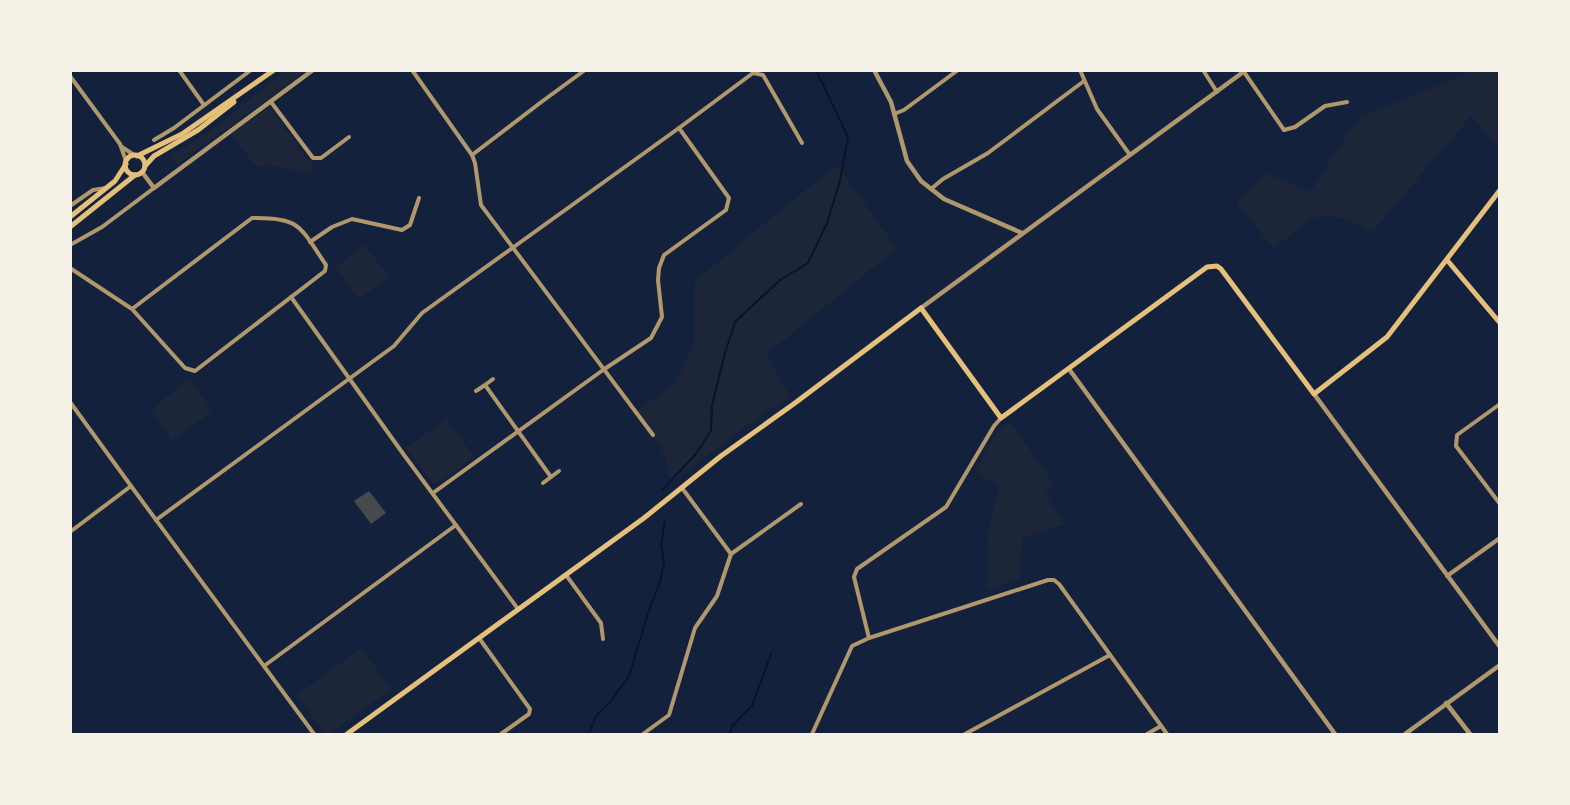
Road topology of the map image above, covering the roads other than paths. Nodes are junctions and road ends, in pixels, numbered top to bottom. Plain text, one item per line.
1 (179, 70) edge
2 (251, 70) edge
3 (273, 70) edge
4 (313, 70) edge
5 (412, 70) edge
6 (585, 70) edge
7 (874, 70) edge
8 (958, 70) edge
9 (1080, 70) edge
10 (1203, 70) edge
11 (1245, 71) edge
12 (70, 76) edge
13 (1084, 81) junction
14 (249, 89) junction
15 (1217, 92) junction
16 (271, 102) junction
17 (1347, 102) dead end
18 (204, 105) junction
19 (894, 114) junction
20 (679, 128) junction
21 (349, 137) dead end
22 (154, 140) dead end
23 (802, 143) dead end
24 (120, 144) junction
25 (472, 155) junction
26 (1130, 155) junction
27 (136, 156) junction
28 (126, 163) junction
29 (144, 169) junction
30 (135, 175) junction
31 (107, 188) junction
32 (154, 188) junction
33 (930, 190) junction
34 (1500, 190) edge
35 (418, 198) dead end
36 (70, 206) edge
37 (70, 217) edge
38 (70, 227) edge
39 (1022, 233) junction
40 (310, 242) junction
41 (70, 245) edge
42 (512, 248) junction
43 (1447, 260) junction
44 (70, 268) edge
45 (291, 297) junction
46 (921, 308) junction
47 (132, 309) junction
48 (1500, 323) edge
49 (1069, 369) junction
50 (603, 370) junction
51 (349, 378) junction
52 (493, 379) dead end
53 (485, 385) junction
54 (476, 391) dead end
55 (1314, 394) junction
56 (70, 402) edge
57 (1500, 404) edge
58 (1001, 418) junction
59 (517, 432) junction
60 (653, 435) dead end
61 (559, 471) dead end
62 (551, 477) junction
63 (543, 483) dead end
64 (131, 486) junction
65 (681, 487) junction
66 (433, 493) junction
67 (801, 504) dead end
68 (1500, 504) edge
69 (156, 520) junction
70 (456, 525) junction
71 (70, 532) edge
72 (1500, 538) edge
73 (731, 554) junction
74 (565, 575) junction
75 (1447, 576) junction
76 (518, 609) junction
77 (478, 637) junction
78 (869, 638) junction
79 (603, 639) dead end
80 (1500, 647) edge
81 (1110, 655) junction
82 (1500, 665) edge
83 (264, 666) junction
84 (1446, 703) junction
85 (1161, 726) junction
86 (314, 735) edge
87 (347, 735) edge
88 (501, 735) edge
89 (643, 735) edge
90 (812, 735) edge
91 (964, 735) edge
92 (1147, 735) edge
93 (1167, 735) edge
94 (1335, 735) edge
95 (1405, 735) edge
96 (1470, 735) edge

1 - 18 street
2 - 18 street
3 - 14 main road
4 - 16 street
5 - 25 street
6 - 25 street
7 - 19 street
8 - 19 street
9 - 13 street
10 - 15 street
11 - 15 street
11 - 17 street
12 - 24 street
13 - 26 street
13 - 33 street
14 - 27 main road
14 - 29 main road
15 - 26 street
16 - 21 street
16 - 32 street
18 - 22 street
19 - 33 street
20 - 23 street
20 - 42 street
20 - 50 street
24 - 27 street
24 - 28 street
25 - 42 street
26 - 39 street
27 - 28 main road
27 - 29 main road
28 - 30 main road
28 - 31 main road
29 - 30 main road
29 - 32 street
30 - 38 main road
31 - 36 street
31 - 37 main road
32 - 41 street
33 - 39 street
34 - 43 main road
35 - 40 street
39 - 46 street
40 - 45 street
40 - 47 street
42 - 50 street
42 - 51 street
43 - 48 main road
43 - 55 main road
44 - 47 street
45 - 47 street
45 - 51 street
46 - 58 main road
46 - 65 main road
49 - 55 main road
49 - 58 main road
49 - 94 street
50 - 59 street
50 - 60 street
51 - 66 street
51 - 69 street
52 - 53 street
53 - 54 street
53 - 59 street
55 - 75 street
56 - 64 street
57 - 68 street
58 - 78 street
59 - 62 street
59 - 66 street
61 - 62 street
62 - 63 street
64 - 69 street
64 - 71 street
65 - 73 street
65 - 74 main road
66 - 70 street
67 - 73 street
69 - 83 street
70 - 76 street
70 - 83 street
72 - 75 street
73 - 89 street
74 - 76 main road
74 - 79 street
75 - 80 street
76 - 77 main road
77 - 87 main road
77 - 88 street
78 - 81 street
78 - 90 street
81 - 85 street
81 - 91 street
82 - 84 street
83 - 86 street
84 - 95 street
84 - 96 street
85 - 92 street
85 - 93 street

